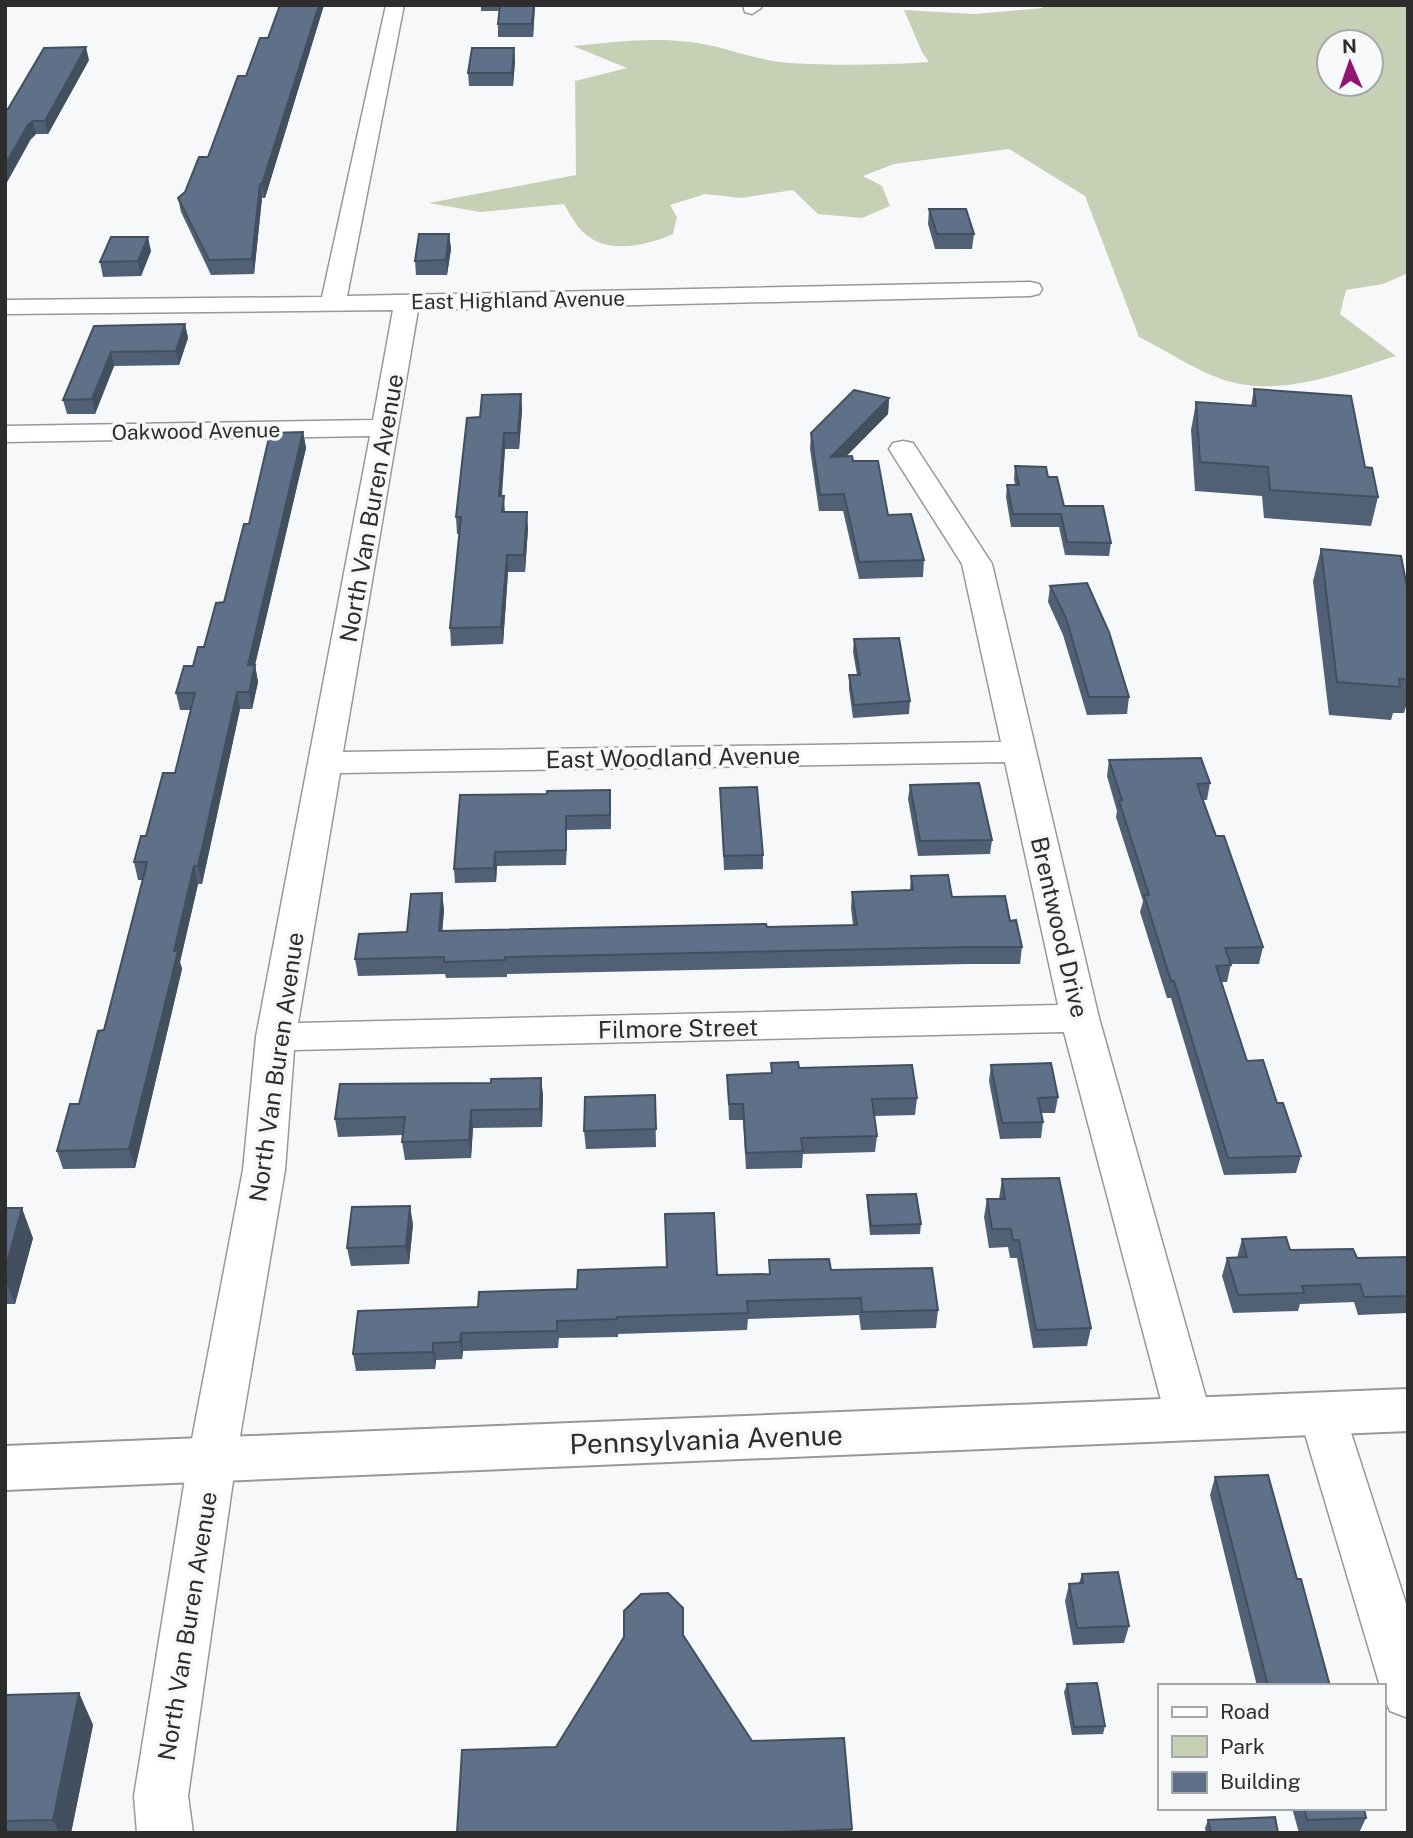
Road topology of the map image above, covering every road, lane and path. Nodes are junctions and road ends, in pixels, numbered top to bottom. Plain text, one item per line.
1 (395, 5) edge
2 (1030, 289) dead end
3 (333, 303) junction
4 (407, 303) junction
5 (5, 307) edge
6 (386, 428) junction
7 (5, 434) edge
8 (903, 449) dead end
9 (1021, 752) junction
10 (324, 763) junction
11 (1080, 1018) junction
12 (276, 1037) junction
13 (1408, 1410) edge
14 (1322, 1414) junction
15 (1189, 1419) junction
16 (212, 1460) junction
17 (5, 1468) edge
18 (1408, 1693) edge
19 (165, 1833) edge

1 - 3 street
2 - 4 street, East Highland Avenue
3 - 4 street, East Highland Avenue
3 - 5 street, East Highland Avenue
4 - 6 street, North Van Buren Avenue
6 - 7 street, Oakwood Avenue
6 - 10 street, North Van Buren Avenue
8 - 9 street, Brentwood Drive
9 - 10 street, East Woodland Avenue
9 - 11 street, Brentwood Drive
10 - 12 street, North Van Buren Avenue
11 - 12 street, Filmore Street
11 - 15 street, Brentwood Drive
12 - 16 street, North Van Buren Avenue
13 - 14 main road, Pennsylvania Avenue
14 - 15 main road, Pennsylvania Avenue
14 - 18 street
15 - 16 main road, Pennsylvania Avenue
16 - 17 main road, Pennsylvania Avenue
16 - 19 street, North Van Buren Avenue

